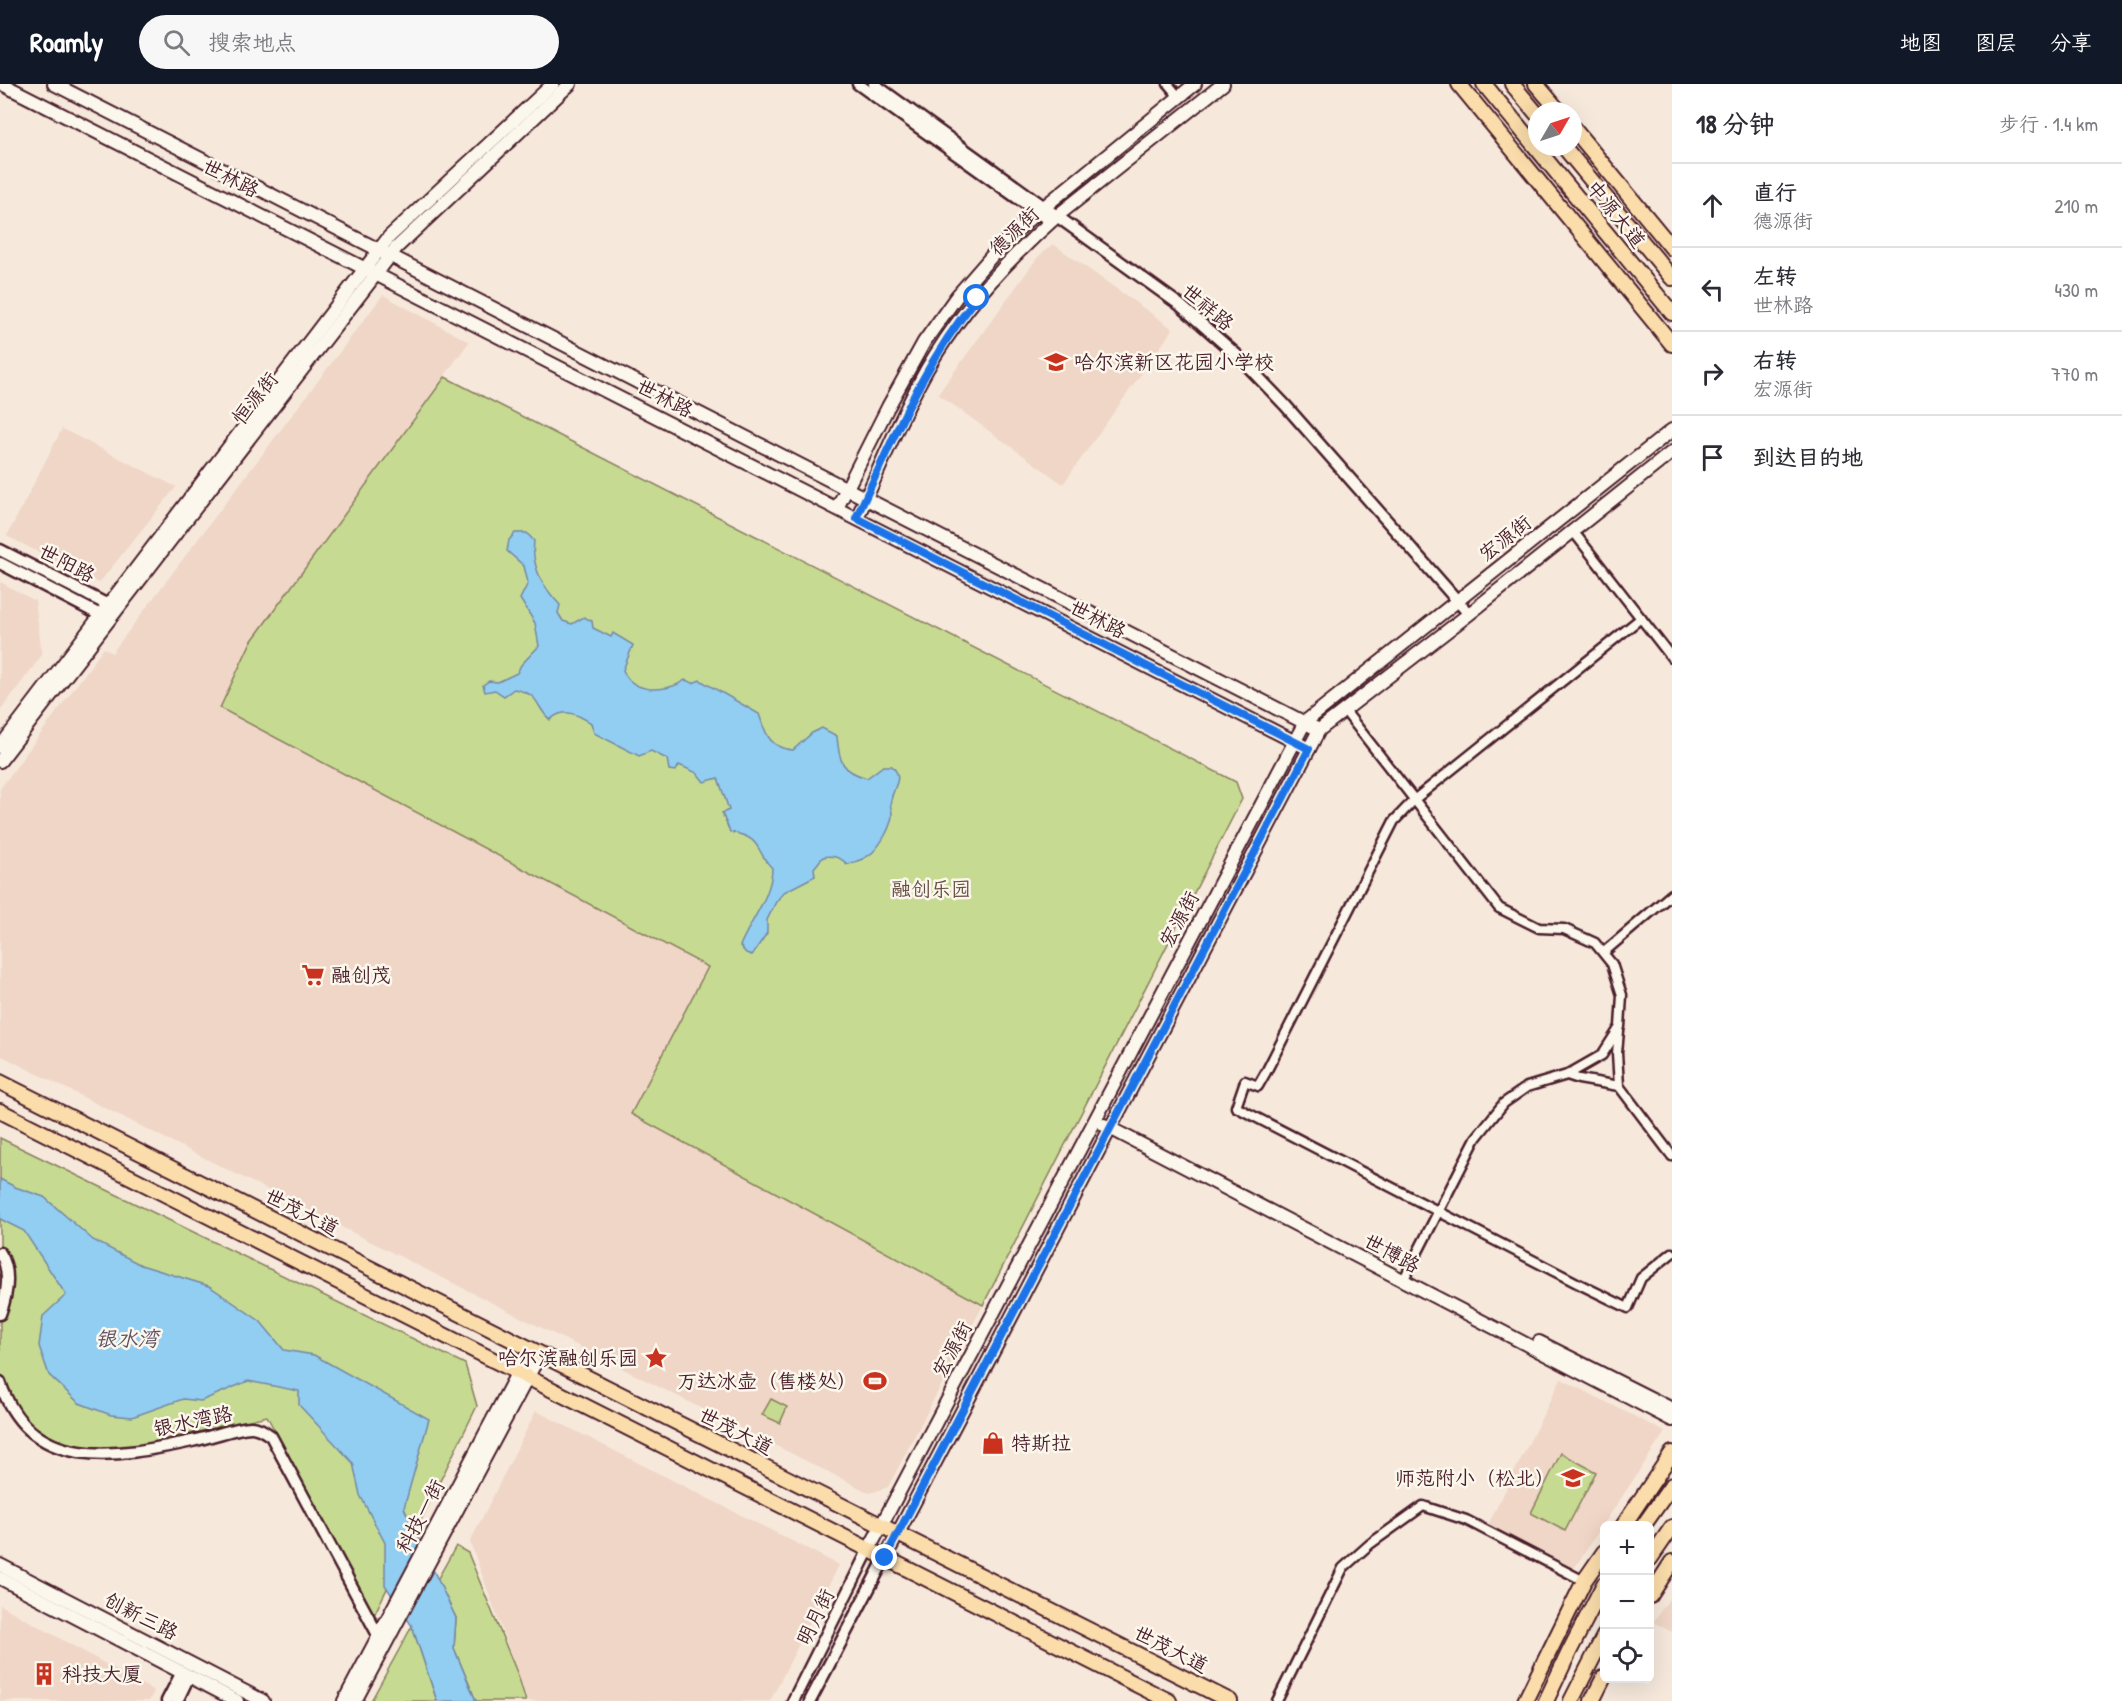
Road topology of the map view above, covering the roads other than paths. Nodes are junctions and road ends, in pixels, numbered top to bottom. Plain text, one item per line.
1 (2, 84) edge
2 (54, 84) edge
3 (553, 84) edge
4 (570, 84) edge
5 (858, 84) edge
6 (874, 84) edge
7 (1168, 84) edge
8 (1195, 84) edge
9 (1223, 84) edge
10 (1459, 84) edge
11 (1484, 84) edge
12 (1512, 84) edge
13 (1536, 84) edge
14 (1179, 97) junction
15 (1551, 102) edge
16 (1528, 103) edge
17 (1582, 139) edge
18 (1571, 156) edge
19 (1040, 209) junction
20 (1054, 219) junction
21 (1672, 249) edge
22 (384, 253) junction
23 (370, 270) junction
24 (1672, 278) edge
25 (1672, 313) edge
26 (1672, 344) edge
27 (1672, 430) edge
28 (1672, 452) edge
29 (845, 488) junction
30 (866, 498) junction
31 (837, 507) junction
32 (856, 518) junction
33 (1573, 531) junction
34 (0, 549) edge
35 (0, 563) edge
36 (1458, 601) junction
37 (109, 612) junction
38 (1469, 614) junction
39 (1641, 618) junction
40 (1672, 658) edge
41 (1345, 711) junction
42 (1305, 722) junction
43 (1319, 730) junction
44 (1294, 741) junction
45 (0, 747) edge
46 (1309, 749) junction
47 (0, 761) edge
48 (1415, 799) junction
49 (1672, 894) edge
50 (1604, 952) junction
51 (1620, 1027) junction
52 (1567, 1075) junction
53 (0, 1082) edge
54 (1619, 1086) junction
55 (0, 1111) edge
56 (1097, 1117) junction
57 (1112, 1125) junction
58 (1672, 1156) edge
59 (1439, 1212) junction
60 (1672, 1252) edge
61 (0, 1253) edge
62 (1406, 1275) junction
63 (0, 1314) edge
64 (535, 1351) junction
65 (523, 1375) junction
66 (0, 1382) edge
67 (1672, 1409) edge
68 (1672, 1420) edge
69 (1672, 1453) edge
70 (1672, 1485) edge
71 (1626, 1521) edge
72 (1647, 1521) edge
73 (881, 1525) junction
74 (1672, 1527) edge
75 (898, 1534) junction
76 (869, 1549) junction
77 (1654, 1553) edge
78 (885, 1558) junction
79 (1600, 1559) edge
80 (1672, 1562) edge
81 (0, 1565) edge
82 (0, 1578) edge
83 (1584, 1581) junction
84 (1654, 1590) edge
85 (1600, 1593) edge
86 (382, 1635) junction
87 (1600, 1646) edge
88 (186, 1674) junction
89 (1602, 1683) edge
90 (167, 1701) edge
91 (177, 1701) edge
92 (237, 1701) edge
93 (263, 1701) edge
94 (344, 1701) edge
95 (355, 1701) edge
96 (793, 1701) edge
97 (810, 1701) edge
98 (1169, 1701) edge
99 (1230, 1701) edge
100 (1277, 1701) edge
101 (1525, 1701) edge
102 (1545, 1701) edge
103 (1571, 1701) edge
104 (1592, 1701) edge

1 - 23 main road, 世林路
2 - 22 main road, 世林路
3 - 22 main road, 恒源街
4 - 22 main road, 恒源街
5 - 19 street, 世祥路
6 - 19 street, 世祥路
7 - 14 street
8 - 14 main road, 德源街
9 - 20 main road, 德源街
10 - 26 main road
11 - 25 main road, 中源大道
12 - 16 main road
13 - 15 main road
14 - 19 main road, 德源街
17 - 21 main road
18 - 24 main road, 中源大道
19 - 20 street, 世祥路
19 - 29 main road, 德源街
20 - 30 main road, 德源街
20 - 36 street, 世祥路
22 - 23 main road, 恒源街
22 - 29 main road, 世林路
23 - 31 main road, 世林路
23 - 37 main road, 恒源街
27 - 36 main road, 宏源街
28 - 33 main road, 宏源街
29 - 30 main road, 世林路
29 - 31 main road, 德源街
30 - 32 main road, 德源街
30 - 42 main road, 世林路
31 - 32 main road, 世林路
32 - 44 main road, 世林路
33 - 38 main road, 宏源街
33 - 39 street
34 - 37 street, 世阳路
35 - 37 street, 世阳路
36 - 38 street, 世祥路
36 - 42 main road, 宏源街
37 - 45 main road, 恒源街
37 - 47 main road, 恒源街
38 - 41 main road, 宏源街
39 - 40 street
39 - 48 street
41 - 43 main road, 宏源街
41 - 48 street
42 - 43 main road, 世林路
42 - 44 main road, 宏源街
43 - 46 main road, 宏源街
44 - 46 main road, 世林路
44 - 56 main road, 宏源街
46 - 57 main road, 宏源街
48 - 50 street
48 - 59 street
49 - 50 street
50 - 51 street
51 - 52 street
51 - 54 street
52 - 54 street
52 - 59 street
53 - 64 main road, 世茂大道
54 - 58 street
55 - 65 main road
56 - 57 main road, 世博路
56 - 73 main road, 宏源街
57 - 62 main road, 世博路
57 - 68 main road, 世博路
57 - 75 main road, 宏源街
59 - 60 street
59 - 62 street
61 - 63 street
62 - 67 main road, 世博路
64 - 65 main road, 科技一街
64 - 73 main road, 世茂大道
65 - 76 main road
65 - 86 main road, 科技一街
66 - 86 street, 银水湾路
69 - 71 main road
70 - 72 main road
73 - 75 main road, 世茂大道
73 - 76 main road, 宏源街
74 - 77 main road
75 - 78 main road, 宏源街
75 - 99 main road, 世茂大道
76 - 78 main road
76 - 96 street, 明月街
78 - 97 street, 明月街
78 - 98 main road
79 - 83 main road
80 - 84 main road
81 - 93 main road, 创新三路
82 - 88 main road, 创新三路
83 - 100 street
83 - 101 main road
85 - 102 main road
86 - 94 main road, 科技一街
86 - 95 main road, 科技一街
87 - 103 main road
88 - 90 street
88 - 91 street
88 - 92 main road, 创新三路
89 - 104 main road

